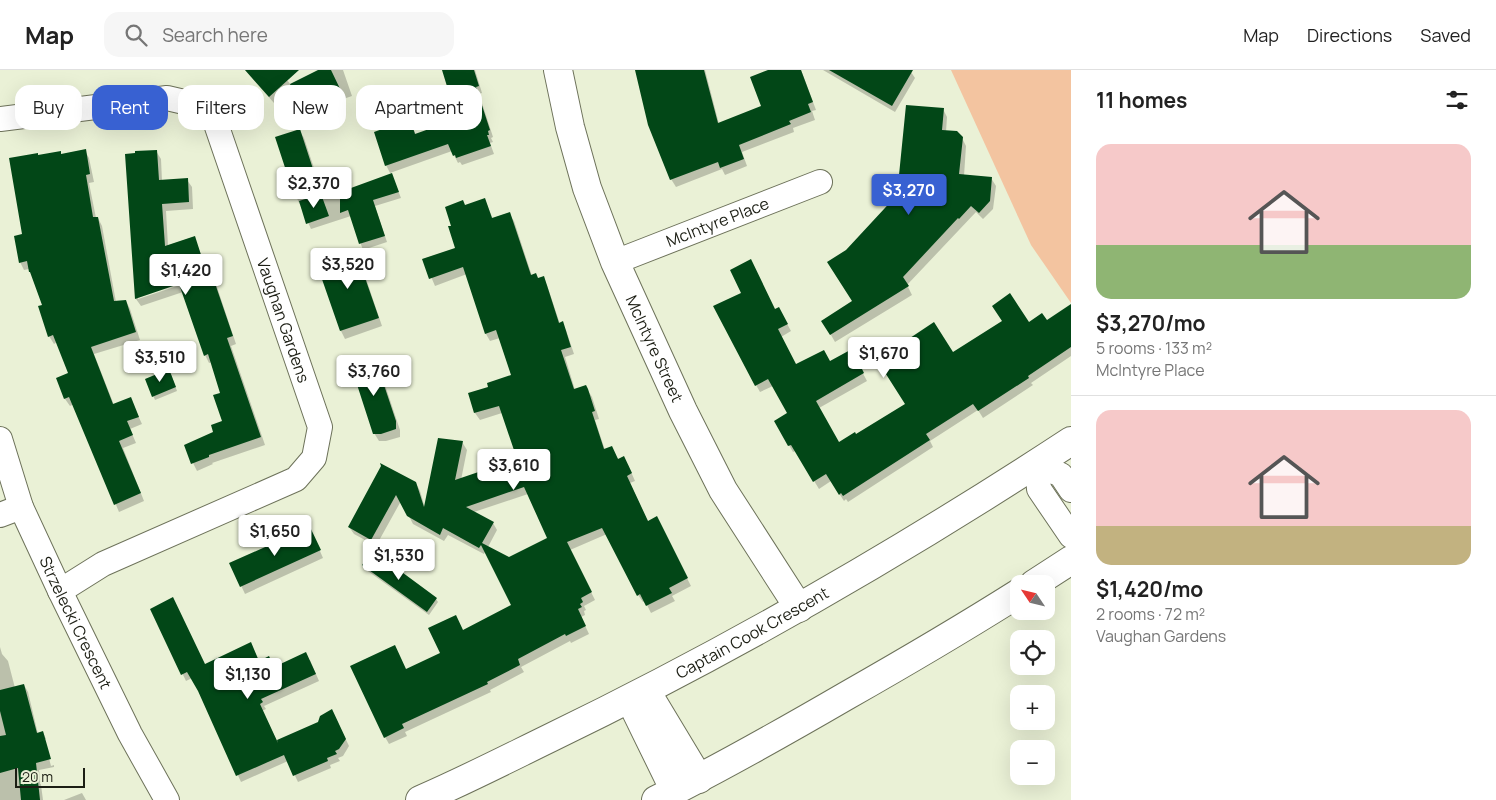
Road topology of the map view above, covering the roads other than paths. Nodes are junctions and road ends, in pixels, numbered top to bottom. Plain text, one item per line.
1 (558, 70) edge
2 (0, 119) edge
3 (820, 182) dead end
4 (614, 262) junction
5 (0, 439) edge
6 (1071, 442) edge
7 (1037, 464) junction
8 (1071, 490) edge
9 (11, 511) edge
10 (1071, 536) edge
11 (1071, 560) edge
12 (1048, 575) edge
13 (60, 591) junction
14 (1010, 599) edge
15 (799, 608) junction
16 (638, 695) junction
17 (699, 779) junction
18 (666, 796) edge
19 (167, 800) edge
20 (420, 800) edge

1 - 4 main road, McIntyre Street
2 - 13 street, Vaughan Gardens
3 - 4 street, McIntyre Place
4 - 15 main road, McIntyre Street
5 - 9 street, Strzelecki Crescent
6 - 7 main road, Captain Cook Crescent
7 - 8 street
7 - 10 street
7 - 15 main road, Captain Cook Crescent
9 - 13 street, Strzelecki Crescent
11 - 12 main road
13 - 19 street, Strzelecki Crescent
14 - 17 main road
15 - 16 main road, Captain Cook Crescent
16 - 17 main road
16 - 18 main road
16 - 20 main road, Captain Cook Crescent
17 - 18 main road

